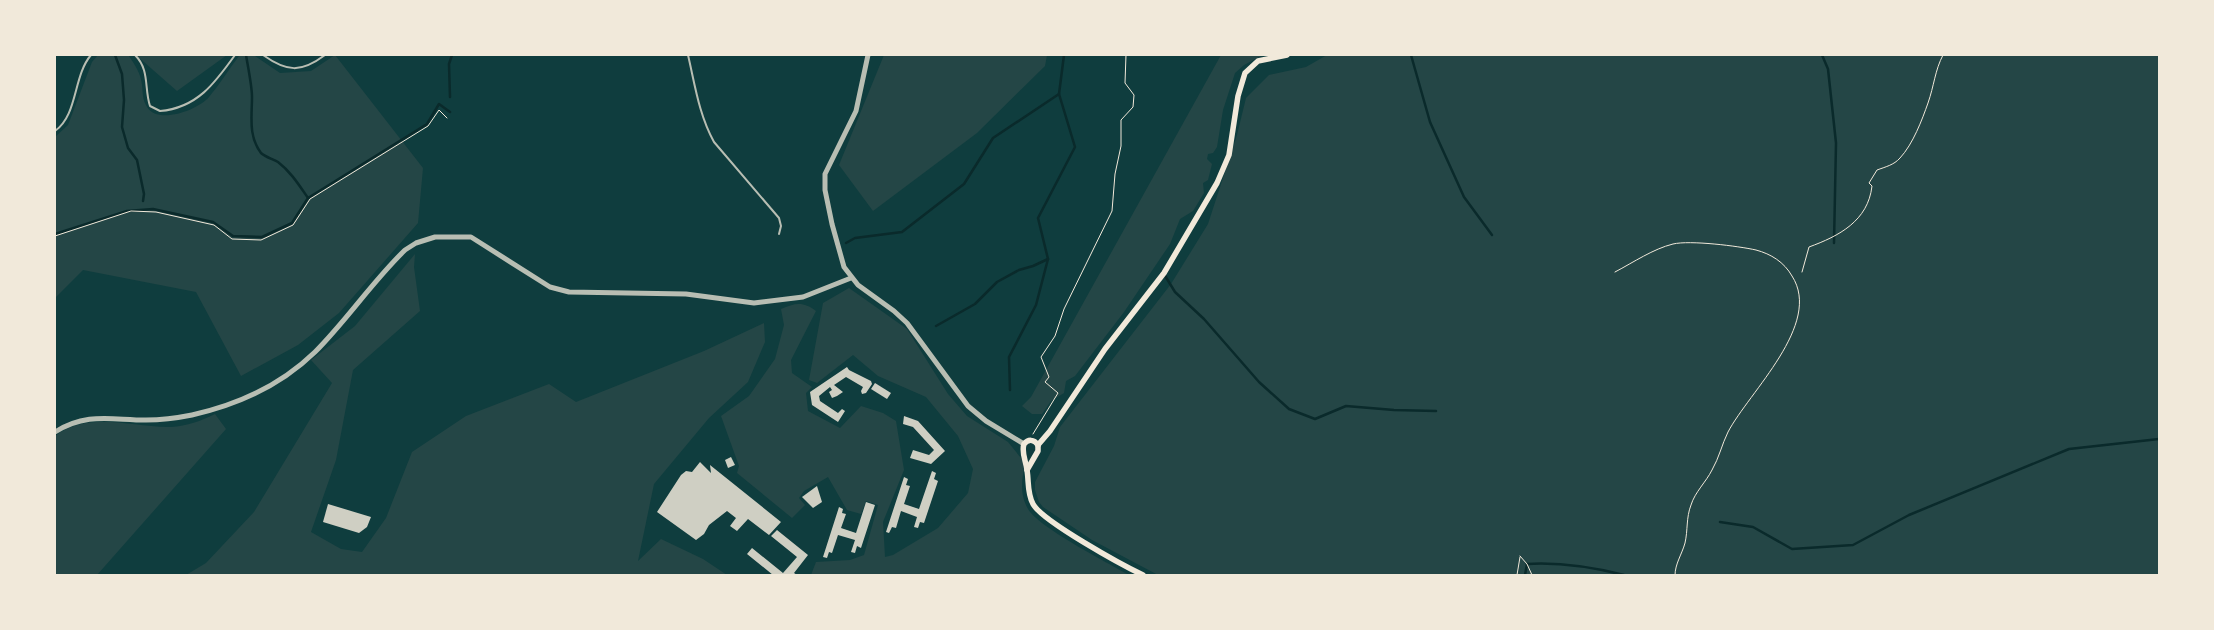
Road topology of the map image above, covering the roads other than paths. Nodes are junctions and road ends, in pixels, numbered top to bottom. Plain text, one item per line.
1 (91, 55) edge
2 (135, 55) edge
3 (235, 55) edge
4 (263, 55) edge
5 (325, 55) edge
6 (688, 55) edge
7 (868, 55) edge
8 (1287, 55) edge
9 (55, 131) edge
10 (779, 234) dead end
11 (851, 278) junction
12 (55, 432) edge
13 (1024, 444) junction
14 (1038, 445) junction
15 (1023, 452) junction
16 (1035, 454) junction
17 (1027, 470) junction
18 (1143, 575) edge

1 - 9 lane
2 - 3 lane
4 - 5 lane
6 - 10 lane
7 - 11 street
8 - 14 main road
11 - 12 street
11 - 13 street
13 - 14 main road
13 - 15 main road
14 - 16 main road
15 - 16 main road
15 - 17 main road
16 - 17 main road
17 - 18 main road

